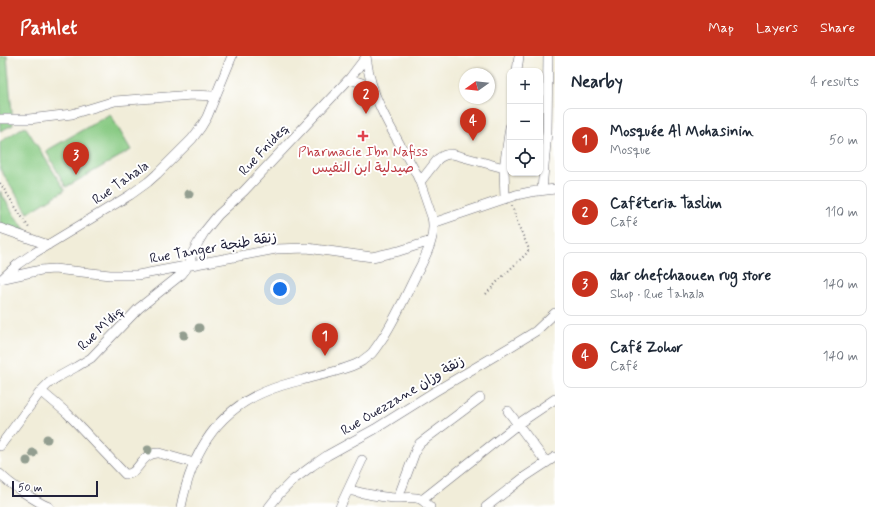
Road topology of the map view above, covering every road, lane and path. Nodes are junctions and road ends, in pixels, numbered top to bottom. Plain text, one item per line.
1 (232, 56) edge
2 (519, 56) edge
3 (548, 56) edge
4 (366, 57) edge
5 (517, 68) edge
6 (349, 79) junction
7 (372, 86) junction
8 (215, 96) junction
9 (0, 119) edge
10 (508, 140) edge
11 (504, 168) junction
12 (420, 182) junction
13 (0, 183) edge
14 (555, 189) edge
15 (542, 190) junction
16 (507, 198) junction
17 (433, 223) junction
18 (0, 228) edge
19 (37, 240) junction
20 (431, 242) junction
21 (48, 244) junction
22 (189, 265) junction
23 (1, 279) edge
24 (486, 294) dead end
25 (555, 313) edge
26 (41, 391) junction
27 (480, 398) dead end
28 (555, 398) edge
29 (508, 411) dead end
30 (518, 424) junction
31 (0, 446) edge
32 (555, 458) edge
33 (362, 460) dead end
34 (546, 462) junction
35 (194, 463) junction
36 (2, 476) edge
37 (348, 490) junction
38 (398, 498) junction
39 (422, 500) junction
40 (49, 507) edge
41 (181, 507) edge
42 (269, 507) edge
43 (340, 507) edge
44 (430, 507) edge
45 (486, 507) edge

1 - 8 street, Rue Tahala
2 - 5 street
3 - 15 street
4 - 6 street, Rue Fnideq
4 - 7 street
6 - 7 street
6 - 22 street, Rue Fnideq
7 - 12 street
8 - 9 street
8 - 21 street, Rue Tahala
10 - 11 street
11 - 12 street
11 - 16 street
12 - 17 street
13 - 19 path
14 - 15 street
15 - 16 street
16 - 17 street
16 - 24 path
17 - 20 street
18 - 19 street
19 - 21 street
20 - 22 street, Rue Tanger زنقة طنجة
20 - 35 street
21 - 23 street, Rue Tahala
22 - 23 street, Rue Tanger زنقة طنجة
22 - 26 street, Rue M'diq
25 - 42 street, Rue Ouezzane زنقة وزان
26 - 31 street, Rue M'diq
26 - 35 street
27 - 38 street
28 - 30 street
29 - 30 street
30 - 34 street
30 - 39 street
32 - 34 street
33 - 37 street
34 - 45 street
35 - 41 street
36 - 40 street
37 - 38 street
37 - 43 street
38 - 39 street
39 - 44 street

